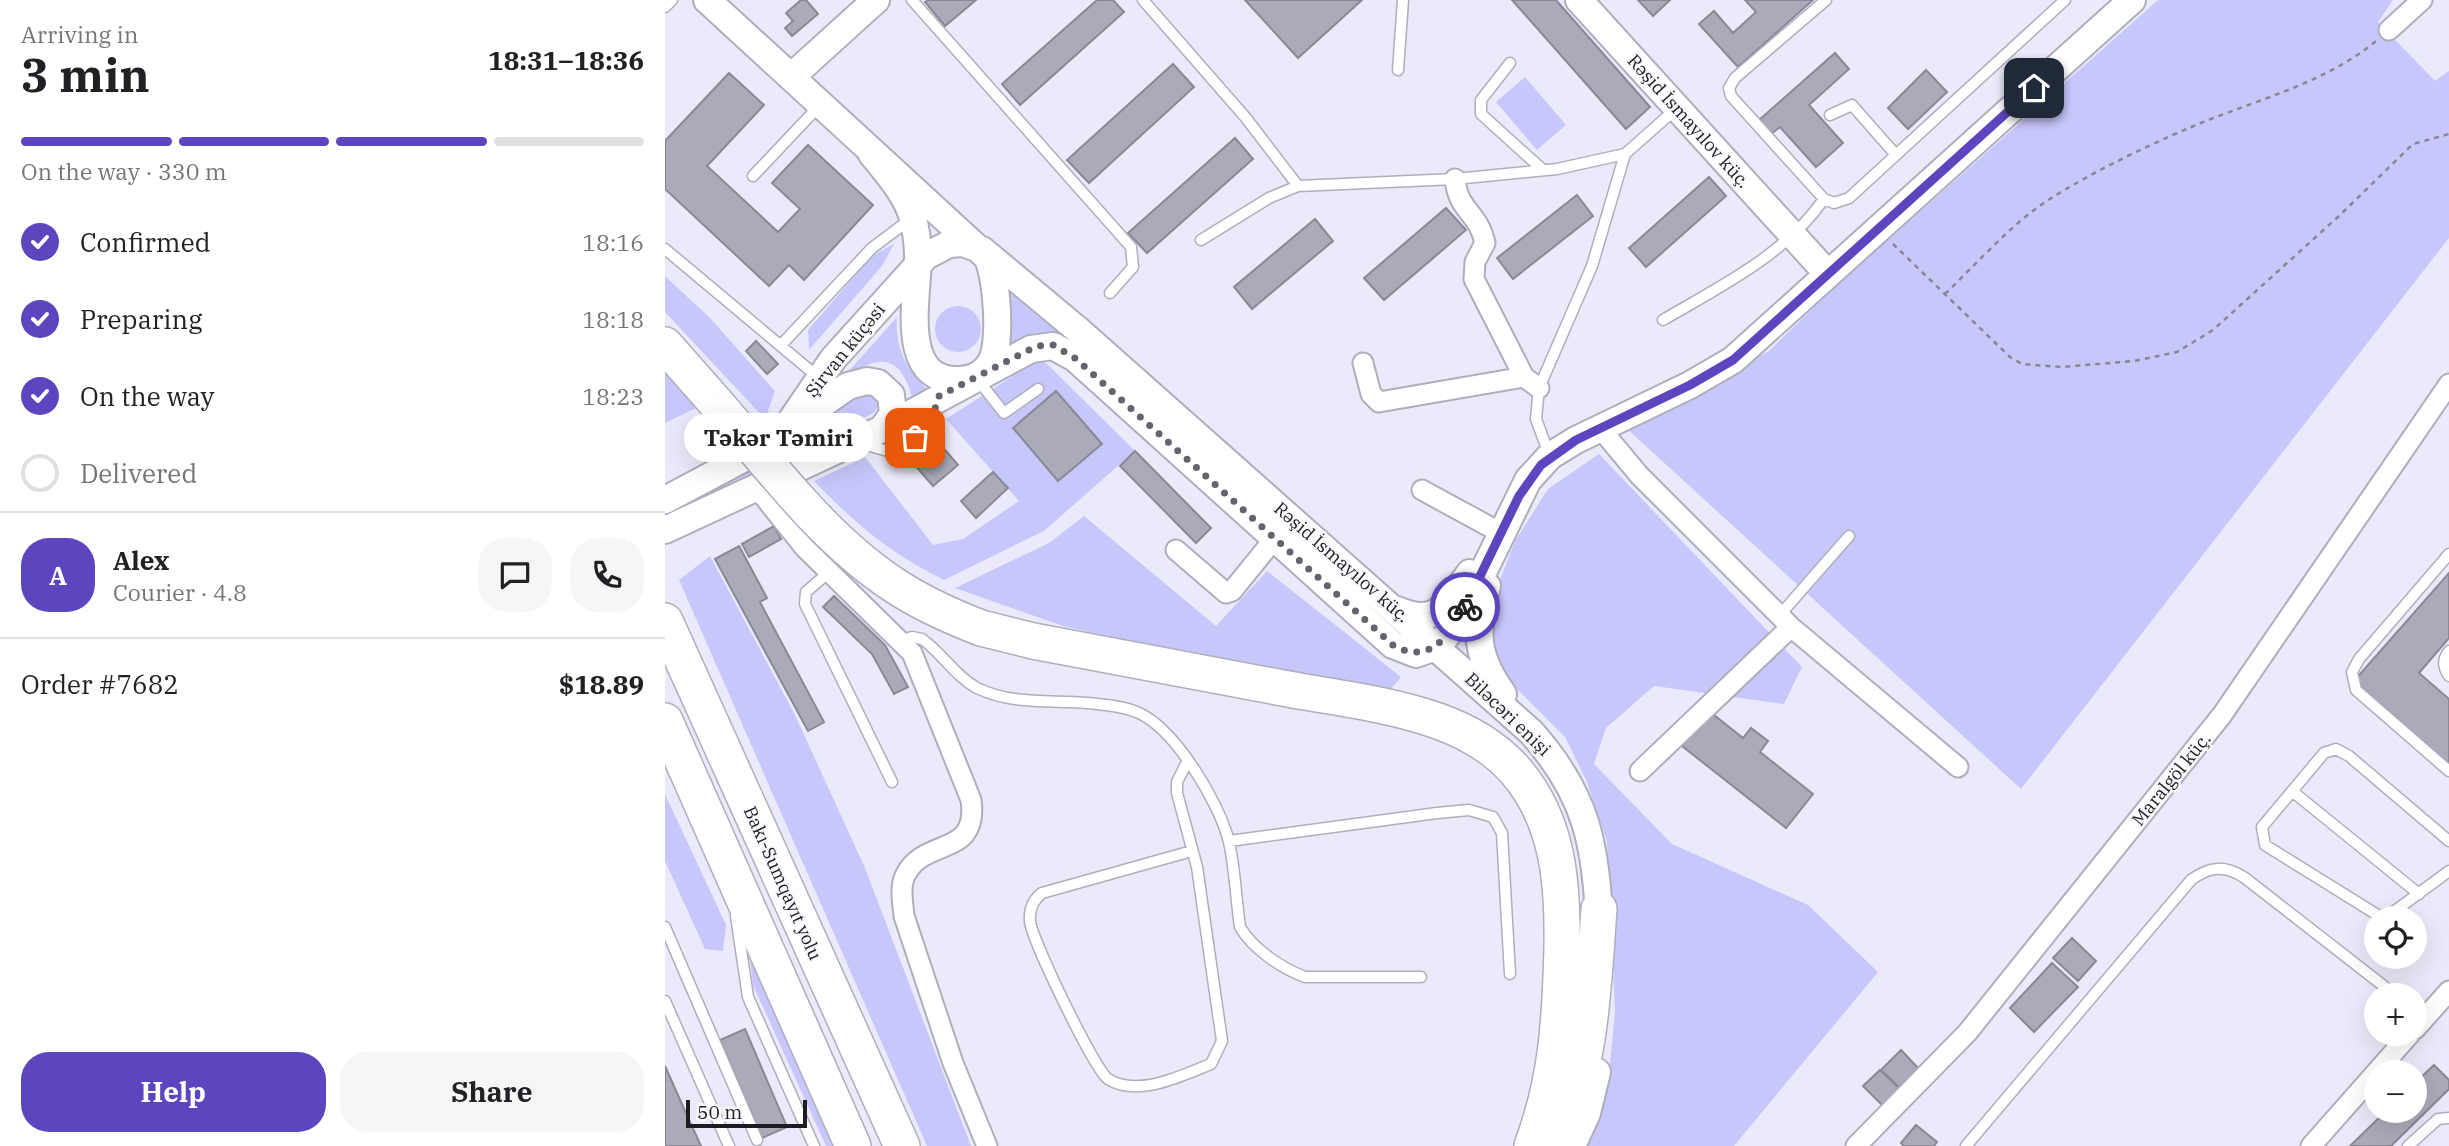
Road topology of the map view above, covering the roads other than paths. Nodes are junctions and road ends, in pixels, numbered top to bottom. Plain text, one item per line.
1 (672, 0) edge
2 (707, 0) edge
3 (876, 0) edge
4 (912, 0) edge
5 (1143, 0) edge
6 (1403, 0) edge
7 (1579, 0) edge
8 (1826, 0) edge
9 (2065, 0) edge
10 (2132, 0) edge
11 (2422, 0) edge
12 (665, 7) edge
13 (2389, 30) road end
14 (1510, 63) dead end
15 (1398, 70) dead end
16 (791, 78) junction
17 (821, 105) junction
18 (1677, 108) junction
19 (1831, 115) dead end
20 (871, 153) junction
21 (1625, 154) junction
22 (1896, 155) junction
23 (1543, 170) junction
24 (753, 176) dead end
25 (1455, 179) junction
26 (1298, 186) junction
27 (1824, 199) junction
28 (912, 214) junction
29 (1793, 234) junction
30 (1201, 240) dead end
31 (665, 249) edge
32 (982, 250) junction
33 (918, 264) junction
34 (1827, 273) junction
35 (1110, 293) dead end
36 (1663, 320) dead end
37 (782, 344) junction
38 (665, 345) edge
39 (1363, 363) dead end
40 (976, 377) junction
41 (818, 378) junction
42 (1532, 382) junction
43 (2449, 384) edge
44 (1038, 389) dead end
45 (939, 396) junction
46 (1600, 428) junction
47 (882, 429) junction
48 (784, 431) junction
49 (856, 441) junction
50 (1550, 456) junction
51 (757, 488) junction
52 (1422, 490) dead end
53 (665, 500) edge
54 (665, 530) edge
55 (1501, 533) junction
56 (1849, 536) dead end
57 (1275, 538) junction
58 (1176, 550) dead end
59 (2449, 554) edge
60 (829, 572) junction
61 (1396, 610) junction
62 (665, 621) edge
63 (1785, 622) junction
64 (902, 640) junction
65 (1438, 646) junction
66 (2449, 651) edge
67 (2449, 676) edge
68 (665, 721) edge
69 (1531, 732) junction
70 (1188, 760) junction
71 (1958, 767) dead end
72 (1640, 771) dead end
73 (2449, 771) edge
74 (892, 782) dead end
75 (2292, 791) junction
76 (1229, 841) junction
77 (2449, 841) edge
78 (1192, 851) junction
79 (2449, 871) edge
80 (731, 874) junction
81 (2419, 894) junction
82 (2402, 906) edge
83 (2364, 907) edge
84 (1599, 909) junction
85 (666, 930) edge
86 (1510, 974) dead end
87 (1421, 977) dead end
88 (2380, 983) edge
89 (2449, 991) edge
90 (665, 1001) edge
91 (2427, 1016) edge
92 (2399, 1046) edge
93 (2449, 1118) edge
94 (757, 1140) dead end
95 (729, 1146) edge
96 (814, 1146) edge
97 (853, 1146) edge
98 (902, 1146) edge
99 (988, 1146) edge
100 (1532, 1146) edge
101 (1553, 1146) edge
102 (1572, 1146) edge
103 (1857, 1146) edge
104 (1966, 1146) edge
105 (2311, 1146) edge
106 (2408, 1146) edge

1 - 12 lane
2 - 16 main road
3 - 16 main road
4 - 35 lane
5 - 26 lane
6 - 15 lane
7 - 18 main road, Rəşid İsmayılov küç.
8 - 27 lane
9 - 22 lane
10 - 34 main road
11 - 13 street
14 - 23 lane
16 - 17 main road
17 - 20 main road
17 - 24 lane
18 - 21 lane
18 - 29 main road, Rəşid İsmayılov küç.
19 - 22 lane
20 - 28 main road
20 - 32 main road, Rəşid İsmayılov küç.
21 - 23 lane
21 - 42 lane
22 - 27 lane
23 - 25 lane
25 - 26 lane
25 - 42 street
26 - 30 lane
27 - 29 lane
28 - 33 main road
28 - 37 lane
29 - 34 main road, Rəşid İsmayılov küç.
29 - 36 lane
31 - 37 lane
32 - 33 main road
32 - 40 main road
32 - 61 main road, Rəşid İsmayılov küç.
33 - 40 main road
33 - 41 main road, Şirvan küçəsi
34 - 46 main road
37 - 41 lane
38 - 100 highway, bridge
39 - 42 street
40 - 44 lane
40 - 45 main road
40 - 57 main road, Rəşid İsmayılov küç.
41 - 48 main road, Şirvan küçəsi
42 - 50 lane
43 - 103 street, Maralgöl küç.
45 - 47 main road
45 - 49 lane
46 - 50 main road
46 - 63 street
47 - 48 main road
47 - 49 main road
48 - 53 main road, Şirvan küçəsi
49 - 51 main road
50 - 55 main road
51 - 54 main road
51 - 60 street
52 - 55 street
55 - 61 main road
55 - 65 main road
55 - 69 main road
56 - 63 lane
57 - 58 street
57 - 65 main road, Rəşid İsmayılov küç.
59 - 73 lane
60 - 64 street
60 - 74 lane
61 - 65 main road, Rəşid İsmayılov küç.
62 - 98 highway, Bakı-Sumqayıt yolu
63 - 71 street
63 - 72 street
64 - 70 lane
64 - 99 street
65 - 69 main road, Biləcəri enişi
66 - 67 lane
68 - 80 highway
69 - 84 main road, Biləcəri enişi
70 - 76 lane
70 - 78 lane
75 - 77 lane
75 - 81 lane
75 - 83 lane
76 - 86 lane
76 - 87 lane
78 - 78 lane
79 - 81 lane
80 - 96 lane
80 - 97 highway
81 - 82 lane
84 - 101 highway
84 - 102 main road, Biləcəri enişi
85 - 94 lane
88 - 104 lane
89 - 91 street
90 - 95 lane
92 - 105 street
93 - 106 lane

